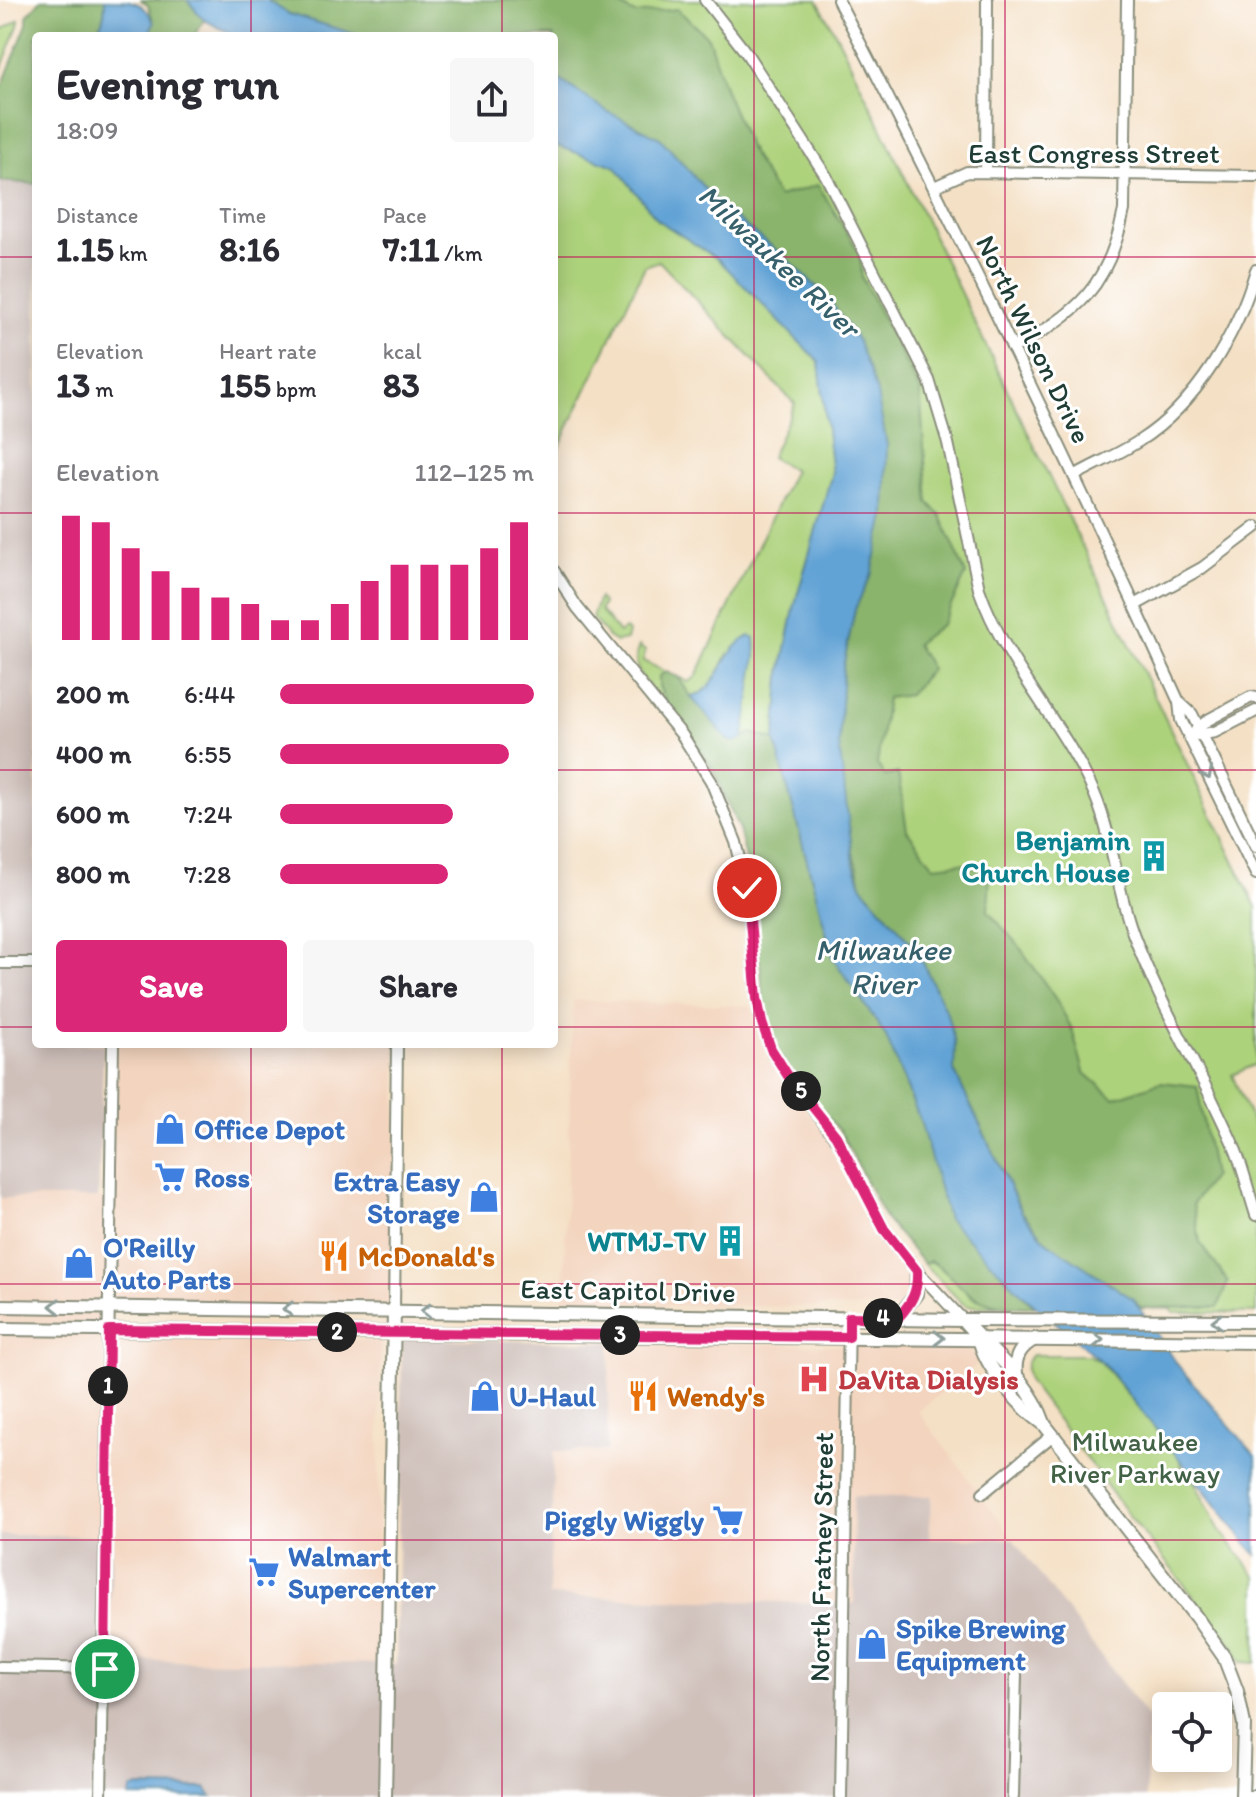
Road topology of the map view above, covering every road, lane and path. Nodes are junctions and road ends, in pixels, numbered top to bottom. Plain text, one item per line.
1 (705, 0) edge
2 (838, 0) edge
3 (987, 0) edge
4 (1127, 0) edge
5 (986, 172) junction
6 (1125, 174) junction
7 (1256, 176) edge
8 (934, 187) junction
9 (1256, 270) edge
10 (1012, 348) junction
11 (1074, 476) junction
12 (1256, 527) edge
13 (558, 577) edge
14 (1135, 605) junction
15 (1256, 698) edge
16 (1179, 702) junction
17 (1256, 711) edge
18 (1200, 731) junction
19 (1189, 737) junction
20 (1256, 846) edge
21 (1255, 868) edge
22 (0, 963) edge
23 (32, 963) edge
24 (113, 1048) edge
25 (397, 1048) edge
26 (1256, 1215) edge
27 (917, 1271) junction
28 (0, 1306) edge
29 (109, 1307) junction
30 (394, 1311) junction
31 (849, 1317) junction
32 (898, 1318) junction
33 (963, 1320) junction
34 (1256, 1321) edge
35 (0, 1329) edge
36 (109, 1330) junction
37 (393, 1333) junction
38 (849, 1337) junction
39 (979, 1338) junction
40 (1035, 1339) junction
41 (1256, 1342) edge
42 (1016, 1374) junction
43 (1044, 1424) junction
44 (1053, 1435) junction
45 (983, 1493) dead end
46 (0, 1667) edge
47 (105, 1669) junction
48 (1016, 1674) dead end
49 (1242, 1796) edge
50 (1256, 1796) edge
51 (101, 1797) edge
52 (385, 1797) edge
53 (841, 1797) edge
54 (1013, 1797) edge

1 - 26 street
2 - 8 street, North Wilson Drive
3 - 5 street
4 - 6 street
5 - 6 street, East Congress Street
5 - 8 street, East Congress Street
6 - 7 street, East Congress Street
6 - 10 street
8 - 10 street, North Wilson Drive
9 - 11 street
10 - 11 street, North Wilson Drive
11 - 14 street, North Wilson Drive
12 - 14 street
13 - 27 street
14 - 16 street, North Wilson Drive
15 - 18 street
16 - 18 street, North Wilson Drive
16 - 19 street, North Wilson Drive
17 - 18 street
18 - 19 street
18 - 20 street, North Wilson Drive
19 -> 21 street, North Wilson Drive
22 - 23 street
24 - 29 street
25 - 30 street
27 - 32 main road
27 - 33 street
29 -> 28 main road, East Capitol Drive
30 -> 29 main road, East Capitol Drive
29 - 36 street
31 -> 30 main road, East Capitol Drive
30 - 37 main road
31 - 32 main road, East Capitol Drive
31 - 38 street, North Fratney Street
32 - 33 main road, East Capitol Drive
34 -> 33 main road, East Capitol Drive
33 - 39 main road
35 - 36 main road, East Capitol Drive
36 - 37 main road, East Capitol Drive
36 - 47 street
37 - 38 main road, East Capitol Drive
37 - 52 main road
38 -> 39 main road, East Capitol Drive
38 - 53 street, North Fratney Street
39 - 40 main road, East Capitol Drive
39 - 42 main road
39 - 43 main road
40 -> 41 main road, East Capitol Drive
40 - 42 main road
42 - 43 main road
43 - 44 main road
44 - 45 street
44 - 49 main road
46 - 47 street
47 - 51 street
48 - 54 street
49 - 50 street

